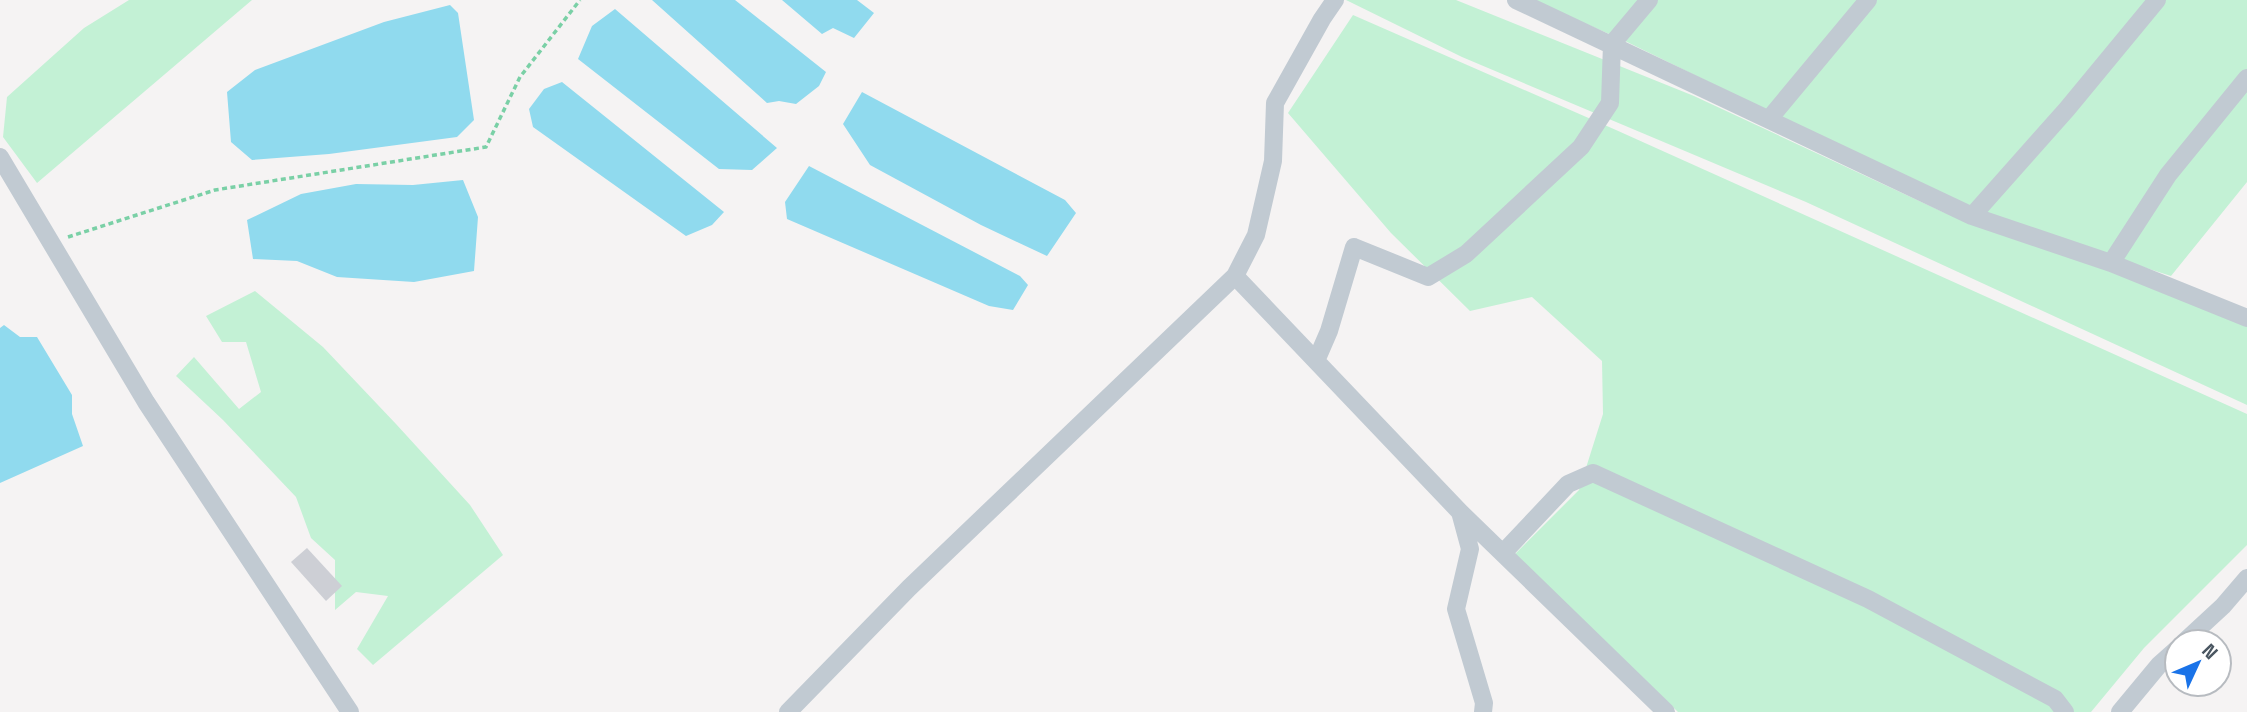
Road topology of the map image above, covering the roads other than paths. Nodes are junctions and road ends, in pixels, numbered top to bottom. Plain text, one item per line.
1 (1335, 0) edge
2 (1516, 0) edge
3 (1649, 0) edge
4 (1868, 0) edge
5 (2157, 0) edge
6 (1612, 44) junction
7 (2247, 78) edge
8 (1769, 119) junction
9 (0, 157) edge
10 (1972, 216) junction
11 (2111, 263) junction
12 (1235, 276) junction
13 (2247, 318) edge
14 (1316, 361) junction
15 (1460, 512) junction
16 (1503, 553) junction
17 (2247, 578) edge
18 (2199, 628) edge
19 (2163, 661) edge
20 (350, 712) edge
21 (788, 712) edge
22 (1483, 712) edge
23 (1665, 712) edge
24 (2065, 712) edge
25 (2120, 712) edge

1 - 12 street
2 - 6 street
3 - 6 street
4 - 8 street
5 - 10 street
6 - 8 street
6 - 14 street
7 - 11 street
8 - 10 street
9 - 20 street
10 - 11 street
11 - 13 street
12 - 14 street
12 - 21 street
14 - 15 street
15 - 16 street
15 - 22 street
16 - 23 street
16 - 24 street
17 - 18 street
19 - 25 street

